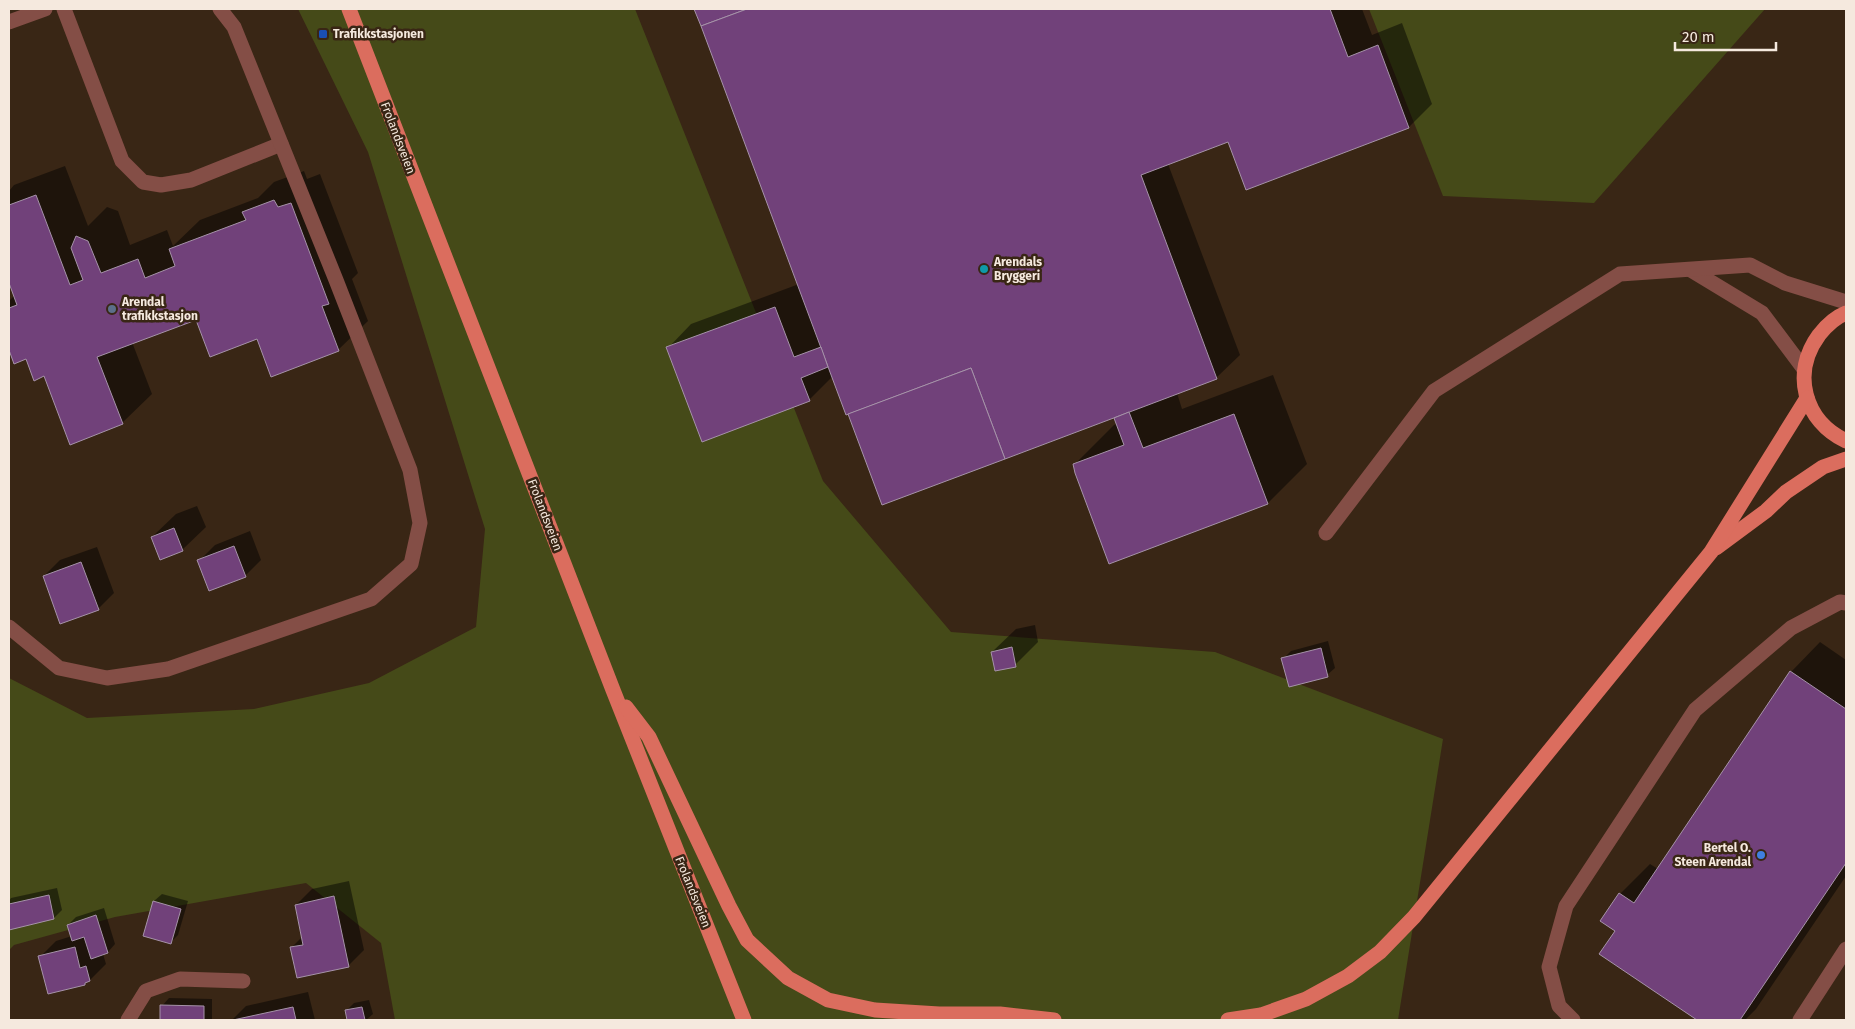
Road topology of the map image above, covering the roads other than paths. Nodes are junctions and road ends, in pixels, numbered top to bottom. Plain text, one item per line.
1 (45, 9) edge
2 (64, 9) edge
3 (220, 9) edge
4 (349, 9) edge
5 (9, 22) edge
6 (281, 144) junction
7 (1691, 270) junction
8 (1846, 302) edge
9 (1846, 314) edge
10 (1804, 369) junction
11 (1806, 398) junction
12 (1846, 441) edge
13 (1846, 459) edge
14 (1326, 533) dead end
15 (1711, 552) junction
16 (1846, 603) edge
17 (9, 627) edge
18 (613, 690) junction
19 (1846, 949) edge
20 (243, 982) dead end
21 (128, 1020) edge
22 (744, 1020) edge
23 (1054, 1020) edge
24 (1228, 1020) edge
25 (1573, 1020) edge
26 (1800, 1020) edge

1 - 5 street
2 - 6 street
3 - 6 street
4 - 18 main road, Frolandsveien
6 - 17 street
7 - 8 street
7 - 10 street
7 - 14 street
9 - 10 main road
10 - 11 main road
11 - 12 main road
11 - 15 main road
13 - 15 main road
15 - 24 main road
16 - 25 street
18 - 22 main road, Frolandsveien
18 - 23 main road
19 - 26 street
20 - 21 street

